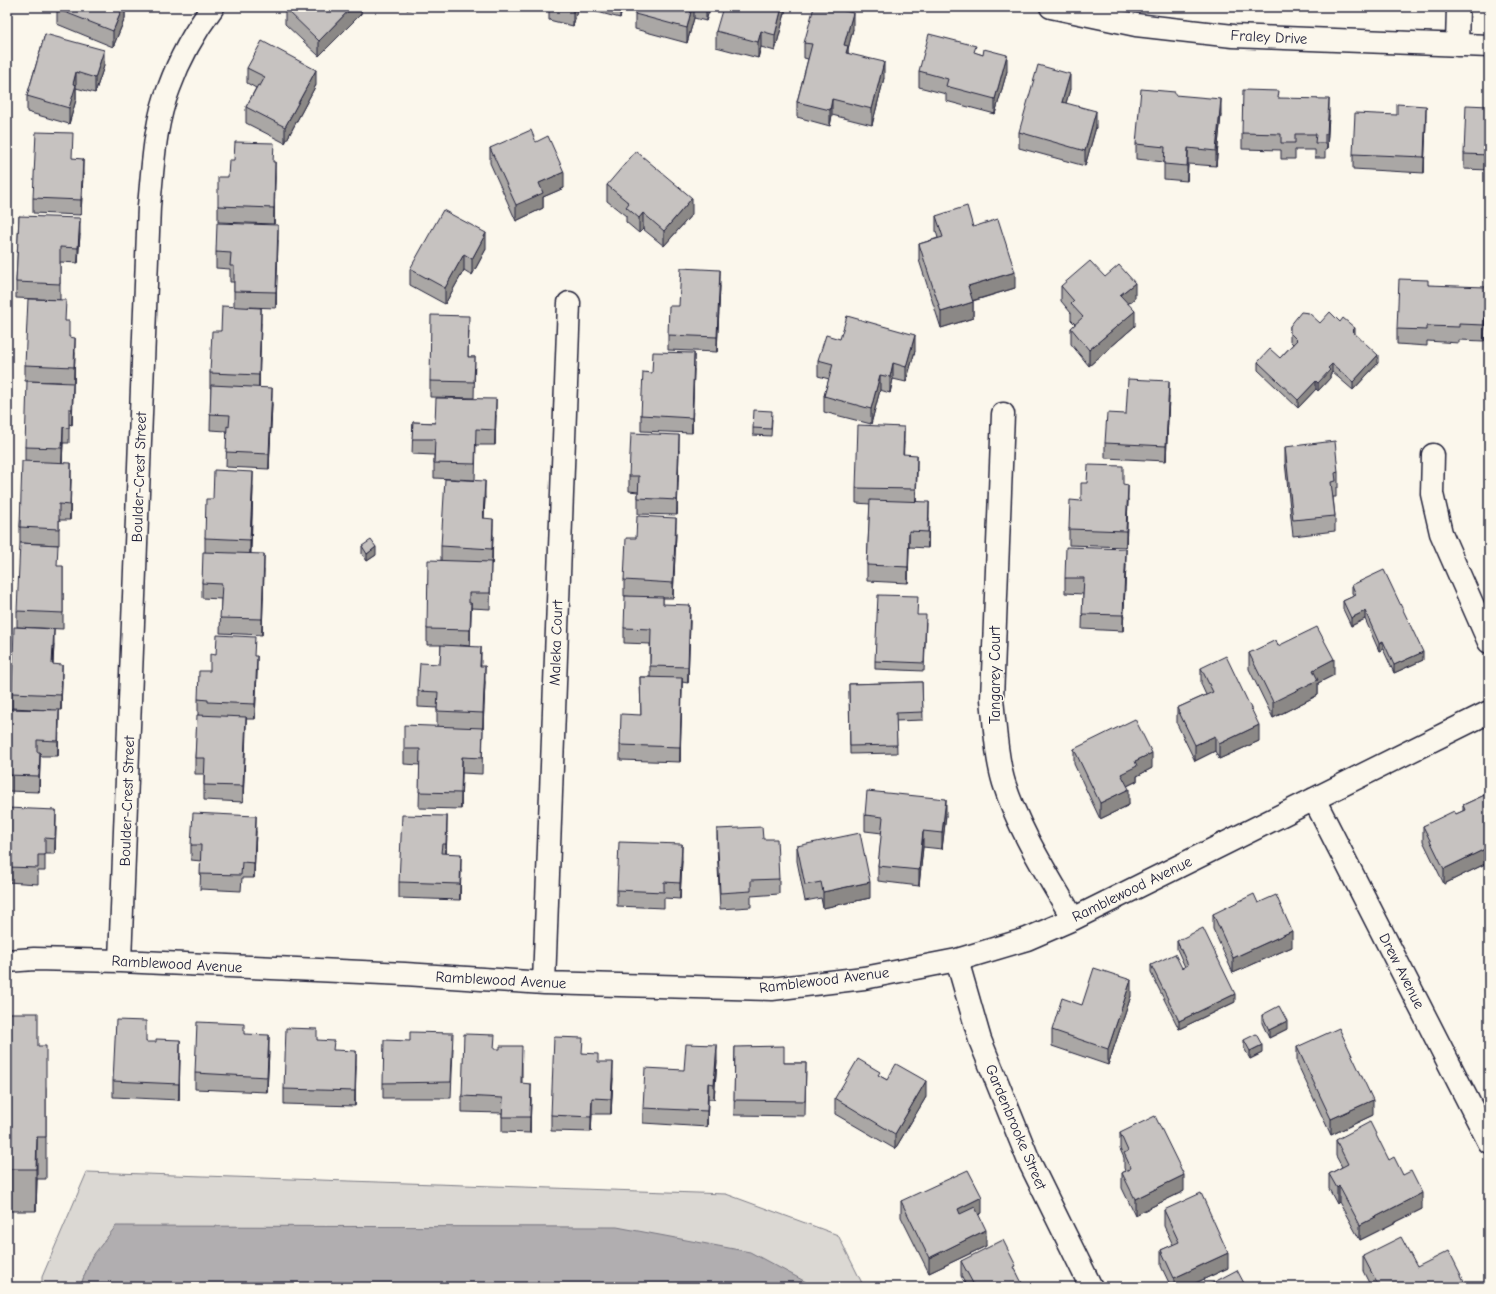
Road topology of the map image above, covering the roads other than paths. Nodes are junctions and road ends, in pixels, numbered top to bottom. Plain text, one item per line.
1 (213, 7) edge
2 (1051, 7) edge
3 (1458, 7) edge
4 (1457, 45) junction
5 (1489, 46) edge
6 (569, 304) dead end
7 (1003, 414) dead end
8 (1433, 455) dead end
9 (1489, 642) edge
10 (1489, 712) edge
11 (1314, 799) junction
12 (1072, 919) junction
13 (957, 960) junction
14 (7, 961) edge
15 (120, 961) junction
16 (544, 983) junction
17 (1489, 1142) edge
18 (1091, 1287) edge

1 - 15 street, Boulder-Crest Street
2 - 4 street, Fraley Drive
3 - 4 street
4 - 5 street, Fraley Drive
6 - 16 street, Maleka Court
7 - 12 street, Tangarey Court
8 - 9 street
10 - 11 street, Ramblewood Avenue
11 - 12 street, Ramblewood Avenue
11 - 17 street, Drew Avenue
12 - 13 street, Ramblewood Avenue
13 - 16 street, Ramblewood Avenue
13 - 18 street, Gardenbrooke Street
14 - 15 street, Ramblewood Avenue
15 - 16 street, Ramblewood Avenue

